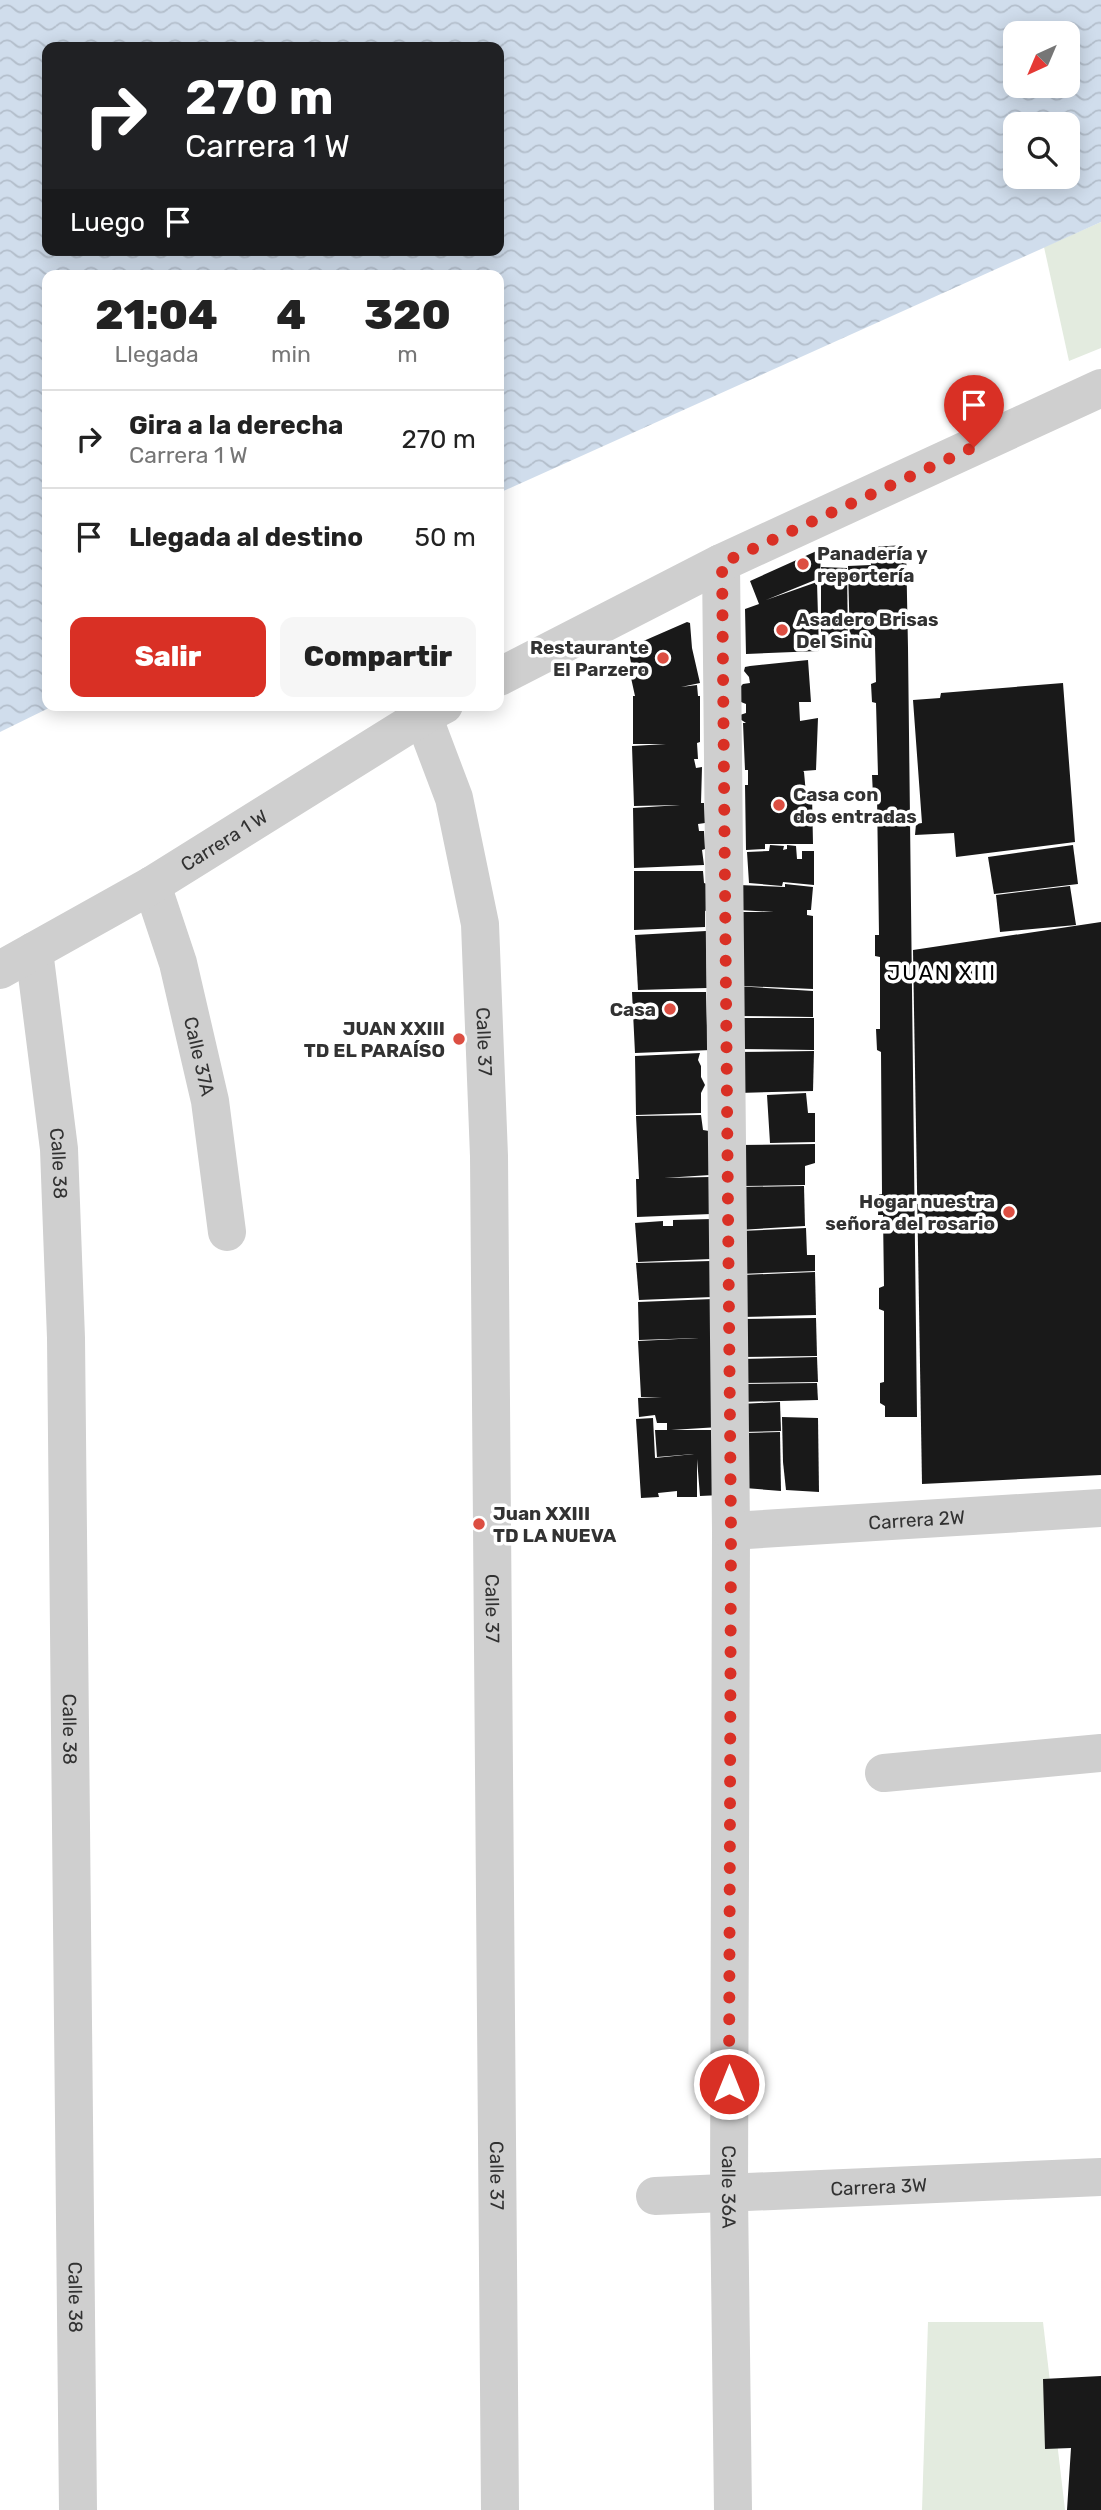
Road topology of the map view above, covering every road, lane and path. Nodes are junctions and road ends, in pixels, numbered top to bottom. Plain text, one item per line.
1 (1100, 395) edge
2 (722, 563) junction
3 (504, 674) edge
4 (432, 711) edge
5 (434, 711) edge
6 (152, 885) junction
7 (34, 951) junction
8 (0, 970) edge
9 (227, 1232) dead end
10 (1101, 1508) edge
11 (731, 1531) junction
12 (1101, 1753) edge
13 (884, 1773) dead end
14 (1101, 2177) edge
15 (729, 2194) junction
16 (655, 2196) dead end
17 (78, 2510) edge
18 (500, 2510) edge
19 (733, 2510) edge

1 - 2 street
2 - 3 street
2 - 11 street, Calle 36A
4 - 6 street, Carrera 1 W
5 - 18 street, Calle 37
6 - 7 street, Carrera 1 W
6 - 9 street, Calle 37A
7 - 8 street, Carrera 1 W
7 - 17 street, Calle 38
10 - 11 street, Carrera 2W
11 - 15 street, Calle 36A
12 - 13 street
14 - 15 street, Carrera 3W
15 - 16 street, Carrera 3W
15 - 19 street, Calle 36A

